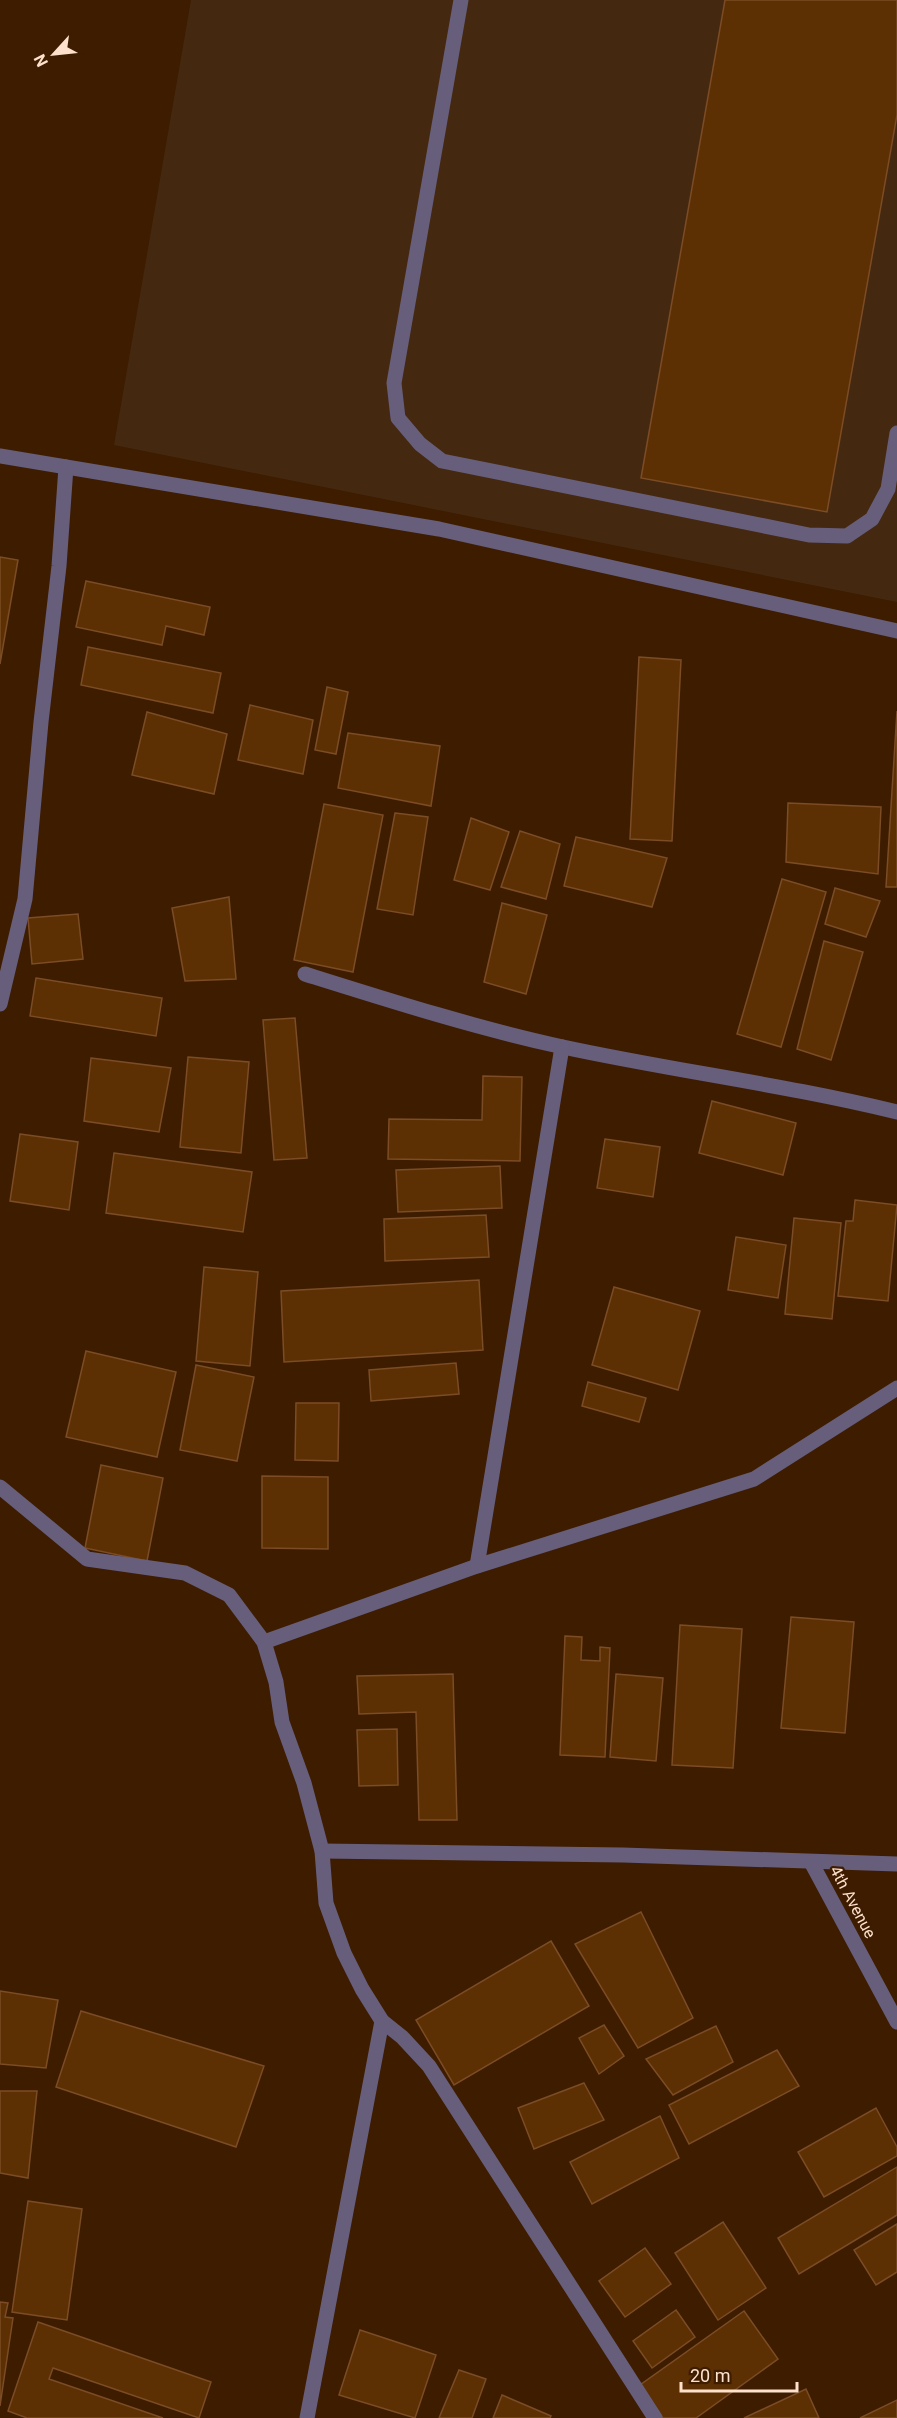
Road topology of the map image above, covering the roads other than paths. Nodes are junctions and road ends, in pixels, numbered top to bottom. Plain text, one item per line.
1 (461, 0) edge
2 (897, 433) edge
3 (0, 456) edge
4 (66, 467) junction
5 (897, 631) edge
6 (305, 974) dead end
7 (0, 1004) edge
8 (562, 1047) junction
9 (897, 1112) edge
10 (897, 1388) edge
11 (0, 1487) edge
12 (477, 1566) junction
13 (264, 1642) junction
14 (322, 1851) junction
15 (811, 1862) junction
16 (897, 1864) edge
17 (382, 2021) junction
18 (897, 2022) edge
19 (308, 2418) edge
20 (655, 2418) edge

1 - 2 street
3 - 4 street
4 - 5 street
4 - 7 street
6 - 8 street
8 - 9 street
8 - 12 street
10 - 12 street
11 - 13 street
12 - 13 street
13 - 14 street
14 - 15 street
14 - 17 street
15 - 16 street
15 - 18 street, 4th Avenue
17 - 19 street
17 - 20 street

